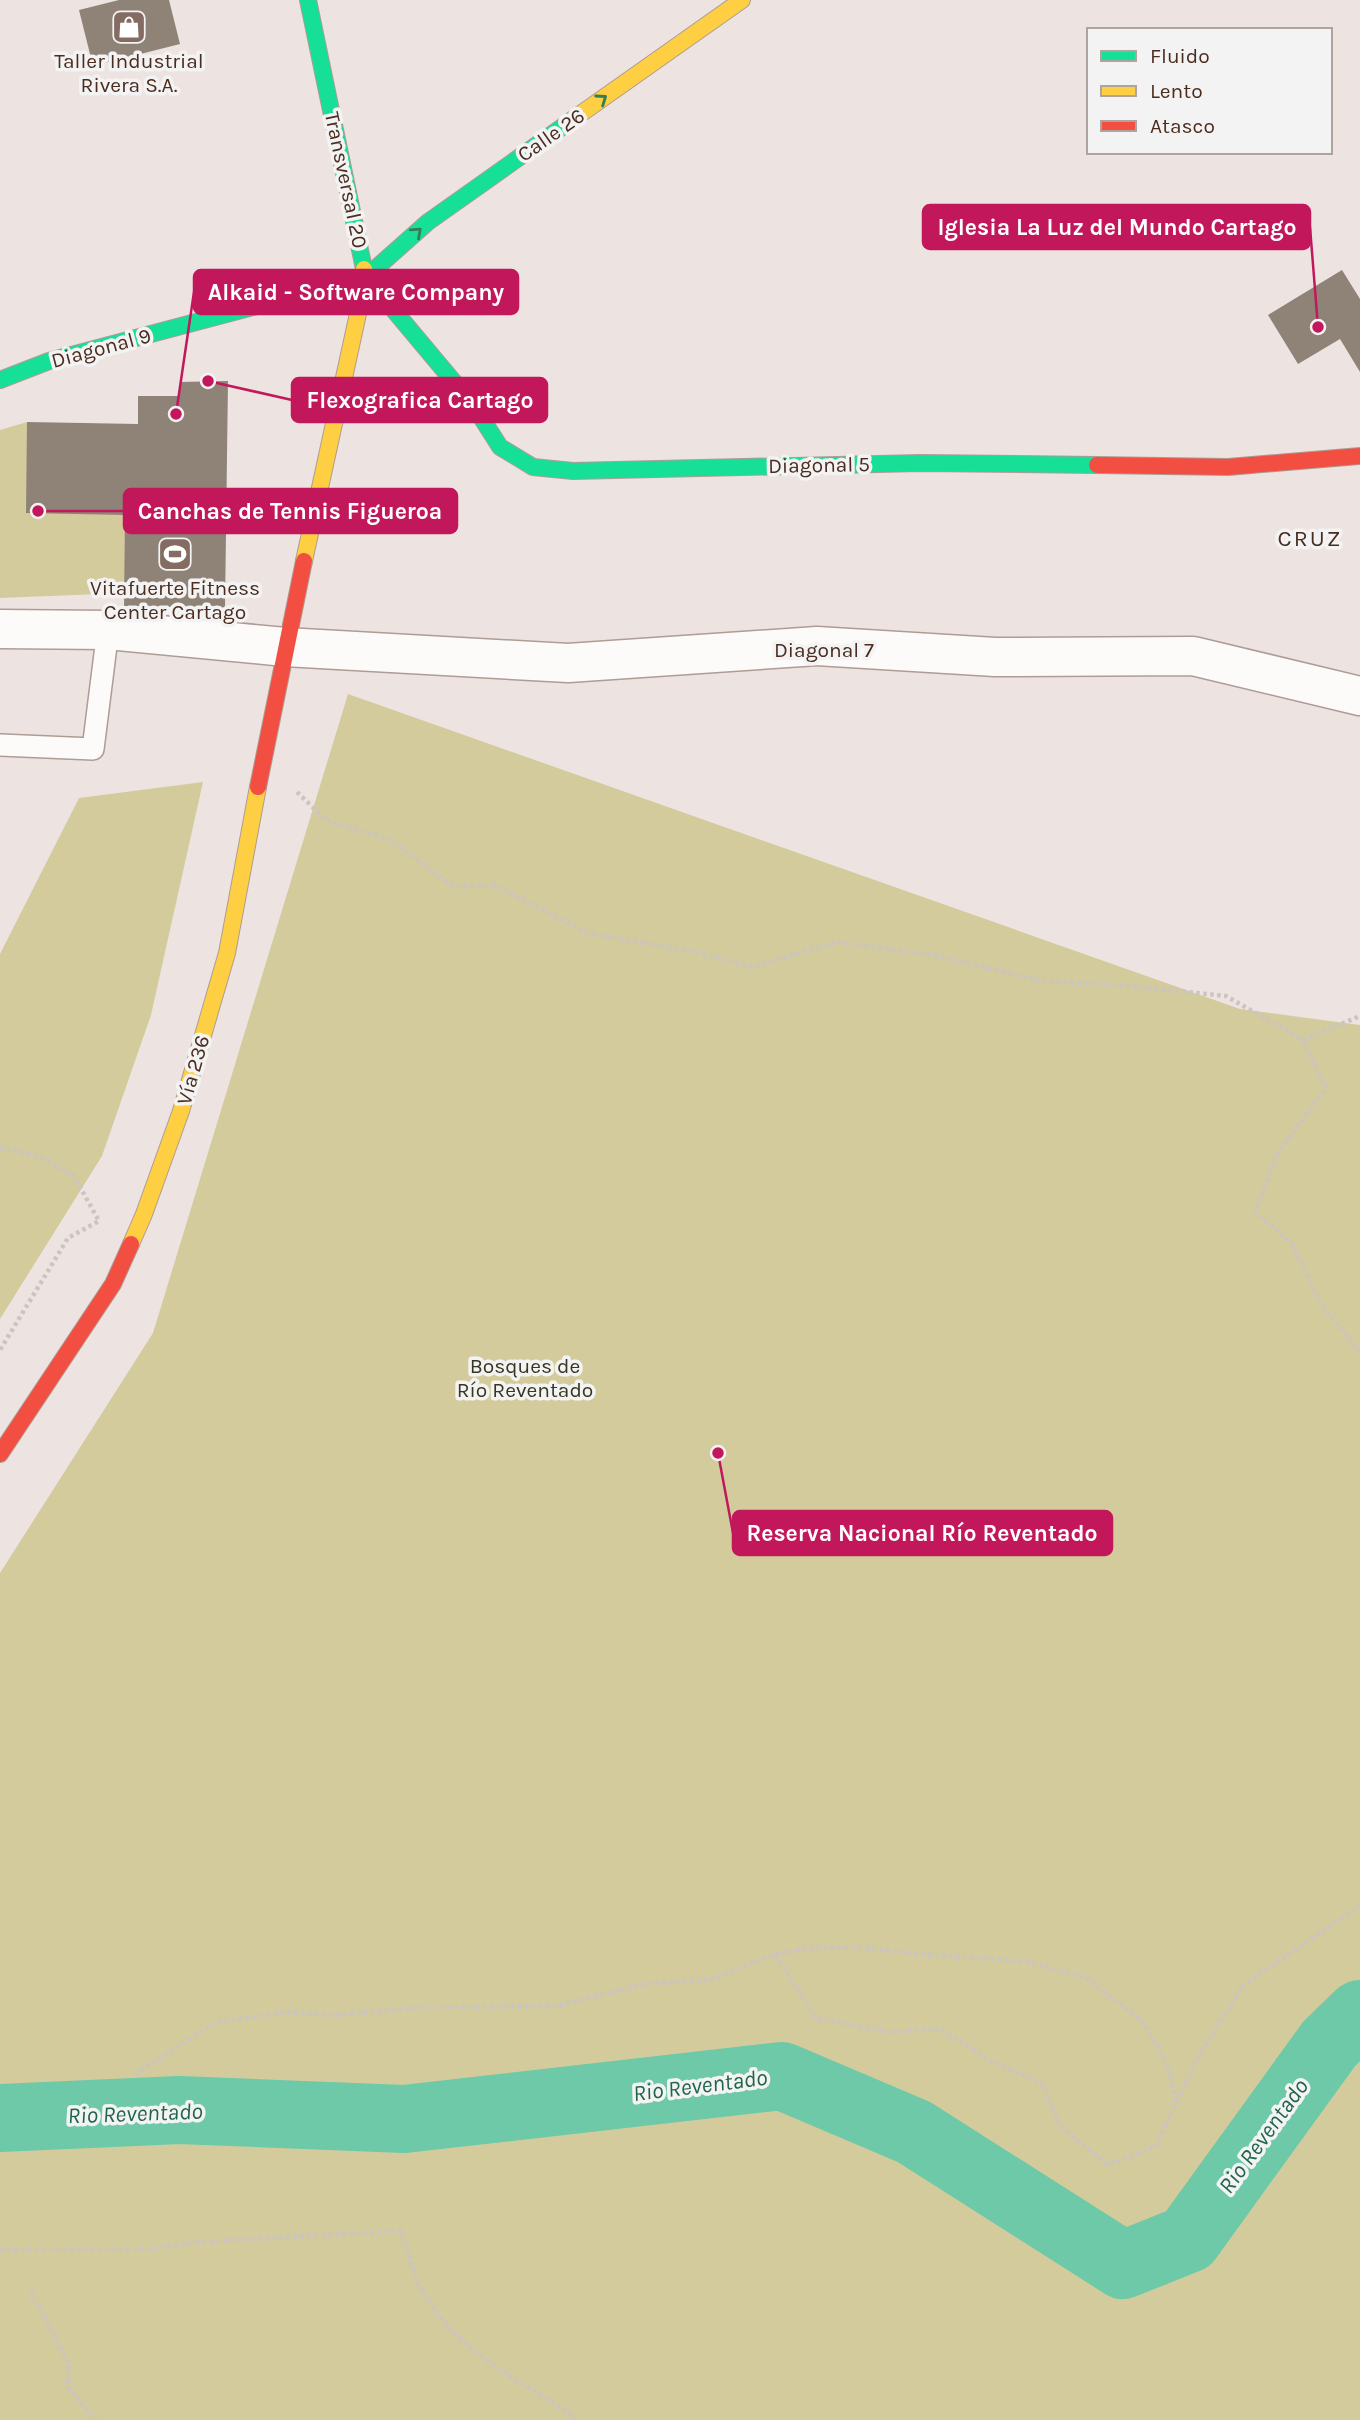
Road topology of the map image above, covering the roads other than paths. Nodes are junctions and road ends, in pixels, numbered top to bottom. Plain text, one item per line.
1 (308, 0) edge
2 (742, 0) edge
3 (366, 277) junction
4 (0, 380) edge
5 (1360, 456) edge
6 (0, 629) edge
7 (108, 630) junction
8 (285, 647) junction
9 (1360, 696) edge
10 (0, 745) edge
11 (0, 1454) edge

1 - 3 street, Transversal 20
3 -> 2 street, Calle 26
3 - 4 street, Diagonal 9
3 - 5 street, Diagonal 5
3 - 8 street, Transversal 20
6 - 7 street, Diagonal 7
7 - 8 street, Diagonal 7
7 - 10 lane
8 - 9 street, Diagonal 7
8 - 11 street, Vía 236

